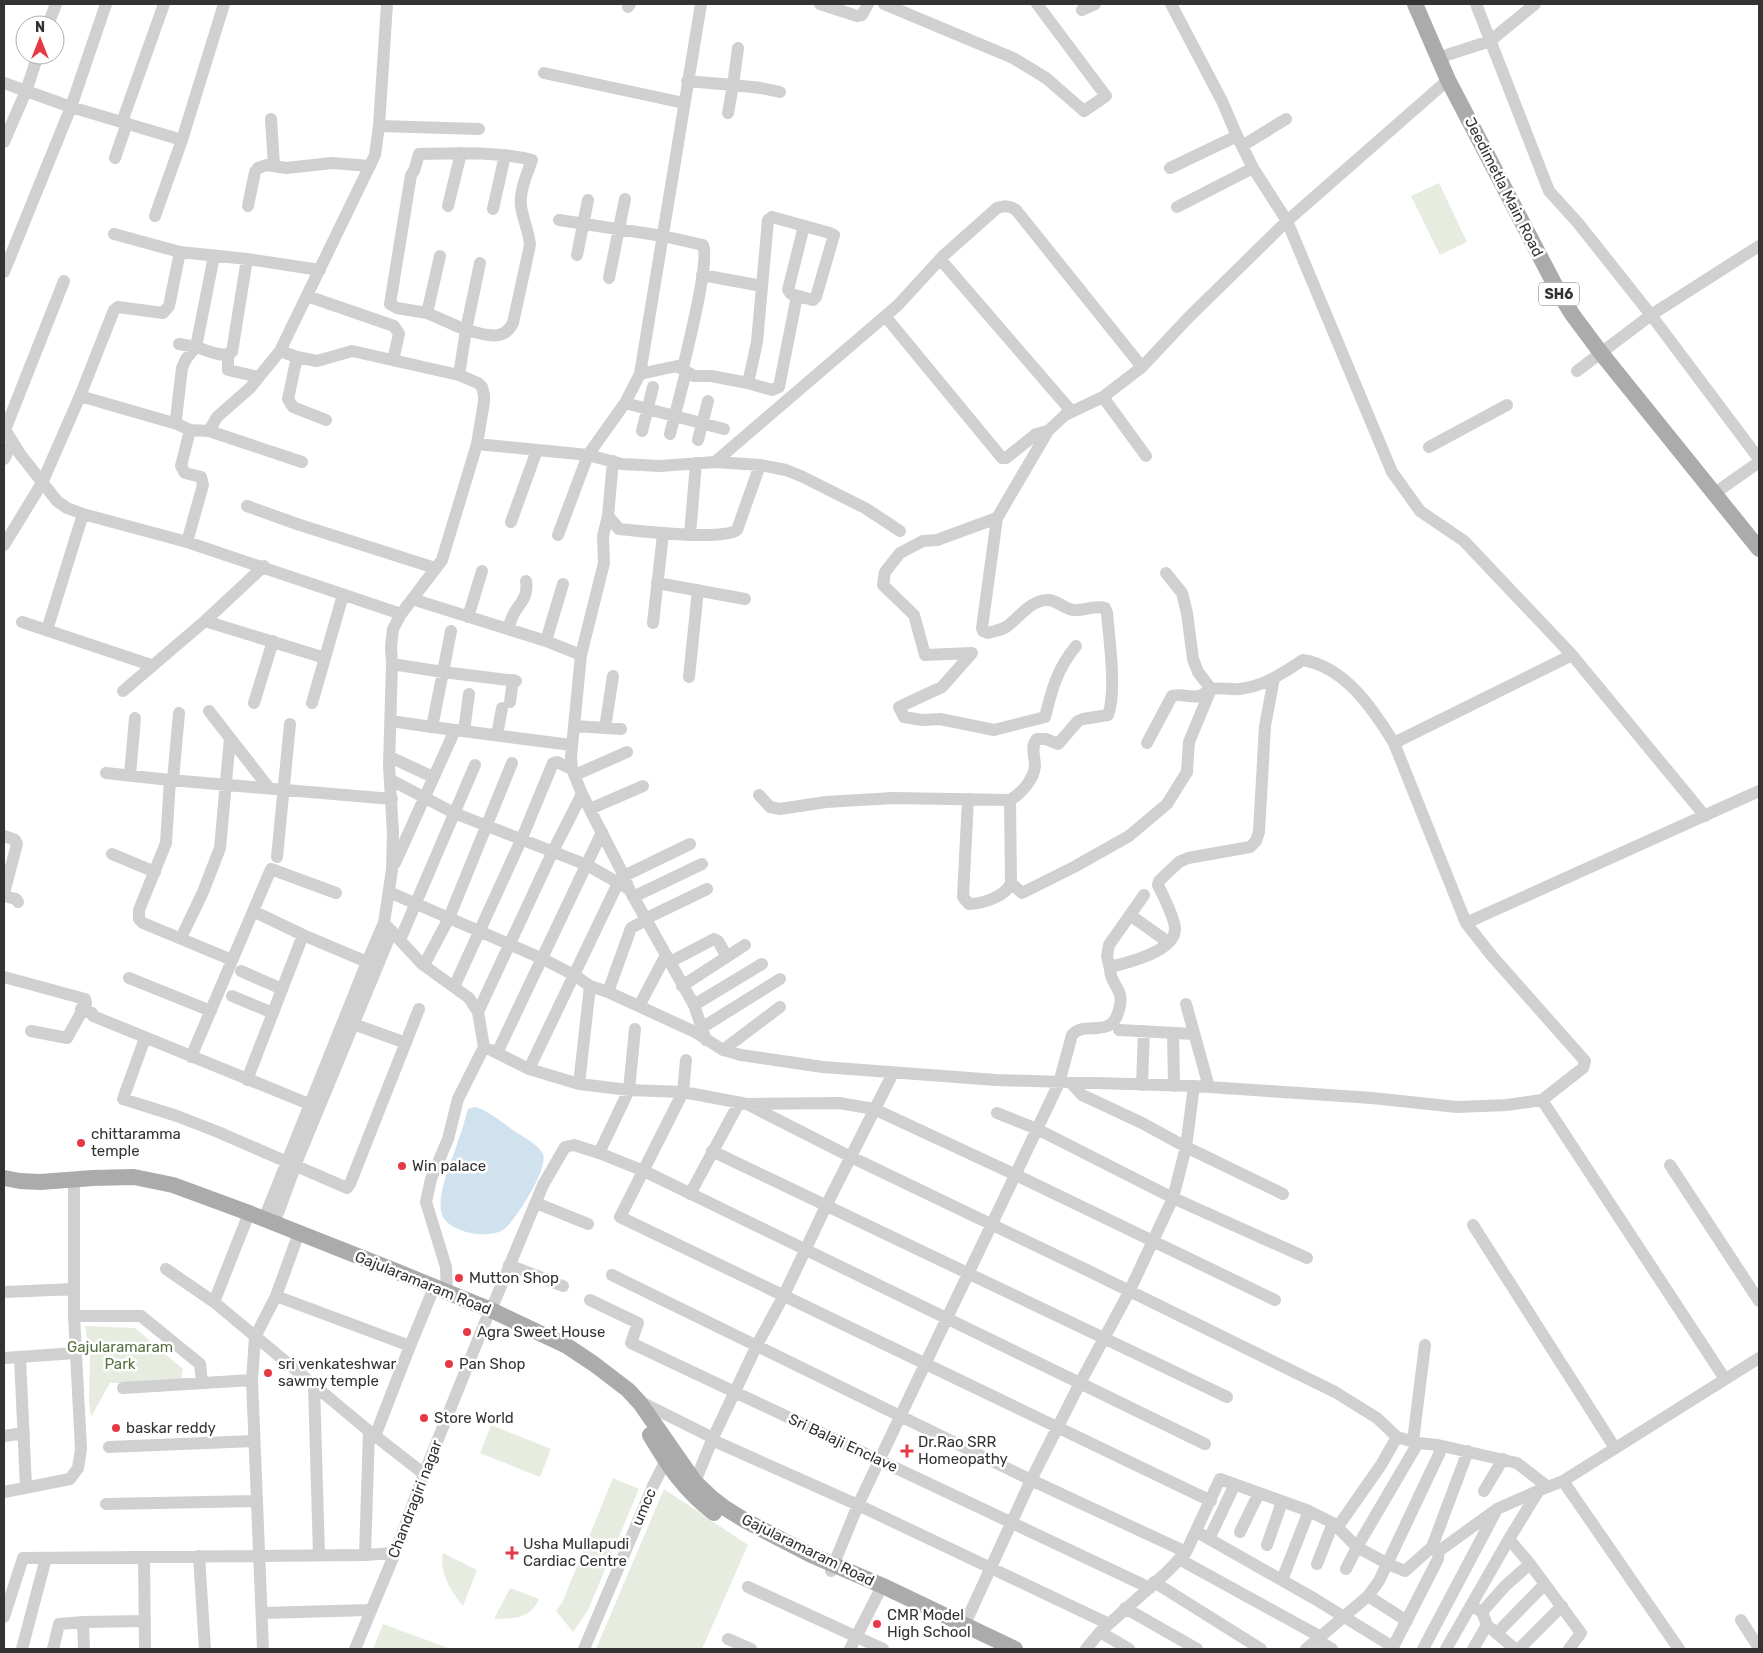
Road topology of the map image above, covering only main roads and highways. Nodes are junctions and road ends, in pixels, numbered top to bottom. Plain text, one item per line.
1 (1415, 4) edge
2 (1427, 4) edge
3 (1605, 350) junction
4 (1759, 535) edge
5 (1759, 548) edge
6 (4, 1178) edge
7 (74, 1183) junction
8 (4, 1185) edge
9 (439, 1294) junction
10 (488, 1315) junction
11 (668, 1455) junction
12 (832, 1568) junction
13 (1001, 1649) edge
14 (1015, 1649) edge

1 - 3 main road, Jeedimetla Main Road / SH6
2 - 3 main road, Jeedimetla Main Road / SH6
3 - 4 main road, Jeedimetla Main Road / SH6
3 - 5 main road, Jeedimetla Main Road / SH6
6 - 7 main road, Gajularamaram Road
7 - 8 main road, Gajularamaram Road
7 - 9 main road, Gajularamaram Road
7 - 9 main road, Gajularamaram Road
9 - 10 main road, Gajularamaram Road
10 - 11 main road, Gajularamaram Road
10 - 11 main road, Gajularamaram Road
11 - 12 main road, Gajularamaram Road
11 - 12 main road, Gajularamaram Road
12 - 13 main road, Gajularamaram Road
12 - 14 main road, Gajularamaram Road

